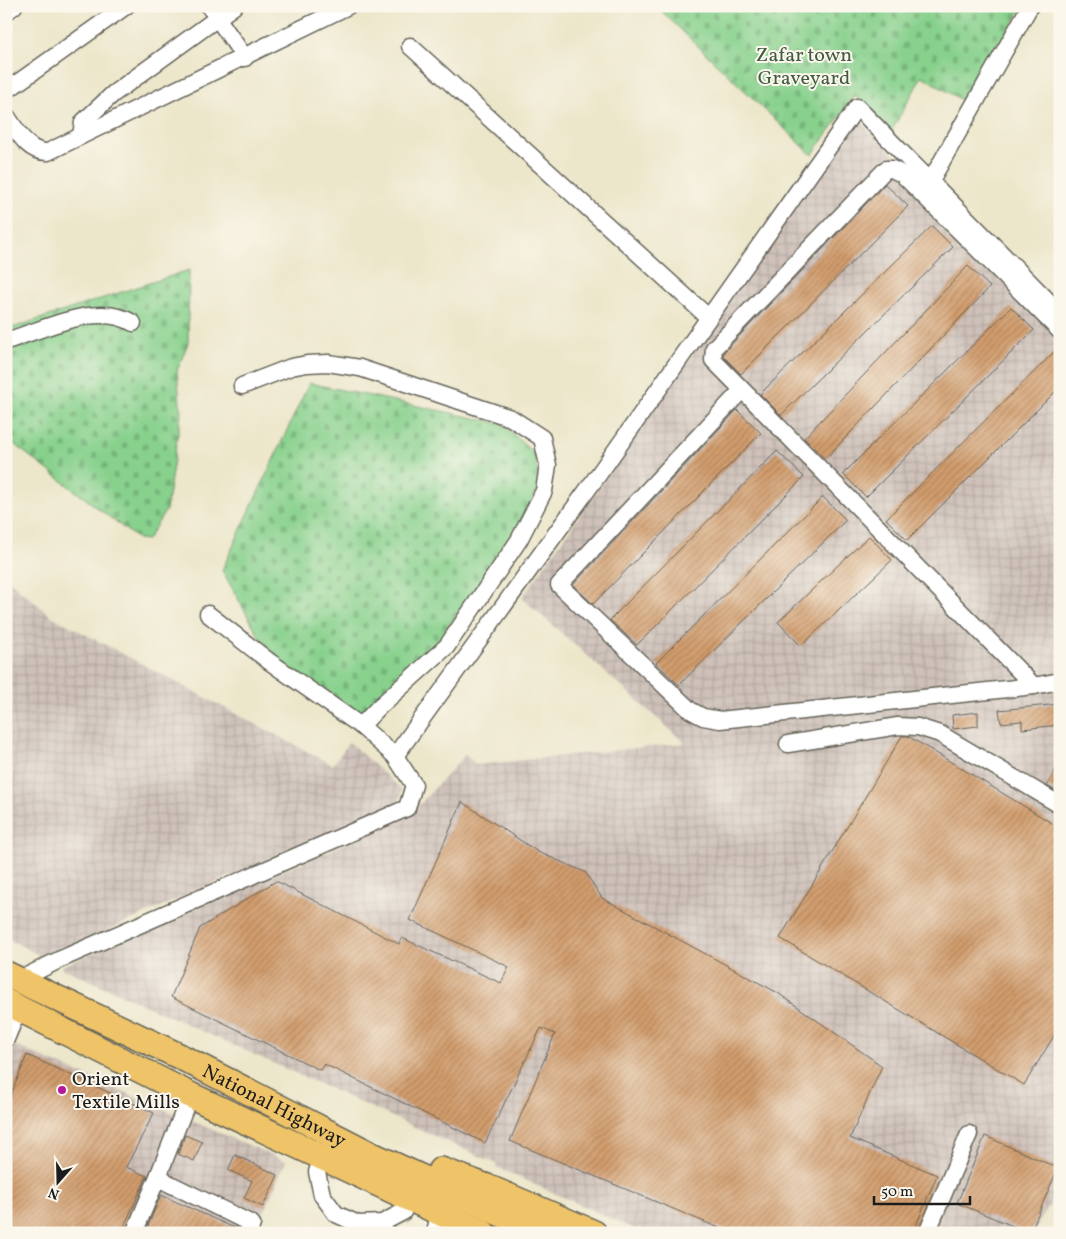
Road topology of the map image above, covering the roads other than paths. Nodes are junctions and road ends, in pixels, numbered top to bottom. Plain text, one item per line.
1 (14, 6) edge
2 (126, 6) edge
3 (234, 6) edge
4 (348, 6) edge
5 (1030, 6) edge
6 (6, 12) edge
7 (213, 12) edge
8 (410, 46) dead end
9 (245, 58) junction
10 (6, 91) edge
11 (6, 115) edge
12 (81, 136) junction
13 (930, 182) junction
14 (1058, 307) edge
15 (708, 317) junction
16 (133, 323) dead end
17 (1060, 331) edge
18 (6, 342) edge
19 (242, 386) dead end
20 (742, 390) junction
21 (208, 614) dead end
22 (1060, 680) edge
23 (1034, 686) junction
24 (361, 726) junction
25 (788, 744) dead end
26 (395, 756) junction
27 (1060, 806) edge
28 (13, 977) edge
29 (13, 1005) edge
30 (6, 1039) edge
31 (190, 1095) junction
32 (969, 1134) dead end
33 (370, 1154) junction
34 (322, 1158) junction
35 (160, 1174) junction
36 (410, 1198) junction
37 (437, 1223) edge
38 (134, 1233) edge
39 (248, 1233) edge
40 (483, 1233) edge
41 (543, 1233) edge
42 (594, 1233) edge
43 (927, 1233) edge

1 - 6 street
2 - 10 street
3 - 7 street
4 - 9 street
5 - 13 street
7 - 9 street
7 - 12 street
8 - 15 street
9 - 12 street
11 - 12 street
13 - 14 street
13 - 15 street
15 - 26 street
16 - 18 street
17 - 20 street
19 - 24 street
20 - 23 street
20 - 23 street
21 - 24 street
22 - 23 street
24 - 26 street
25 - 27 street
26 - 28 street
28 - 33 highway, National Highway
29 - 30 street
29 - 31 highway, National Highway
31 - 34 highway, National Highway
31 - 35 street
32 - 43 street
33 - 41 highway, National Highway
33 - 42 highway
34 - 36 highway, National Highway
34 - 36 street
35 - 38 street
35 - 39 street
36 - 37 highway, National Highway
37 - 40 highway, National Highway

